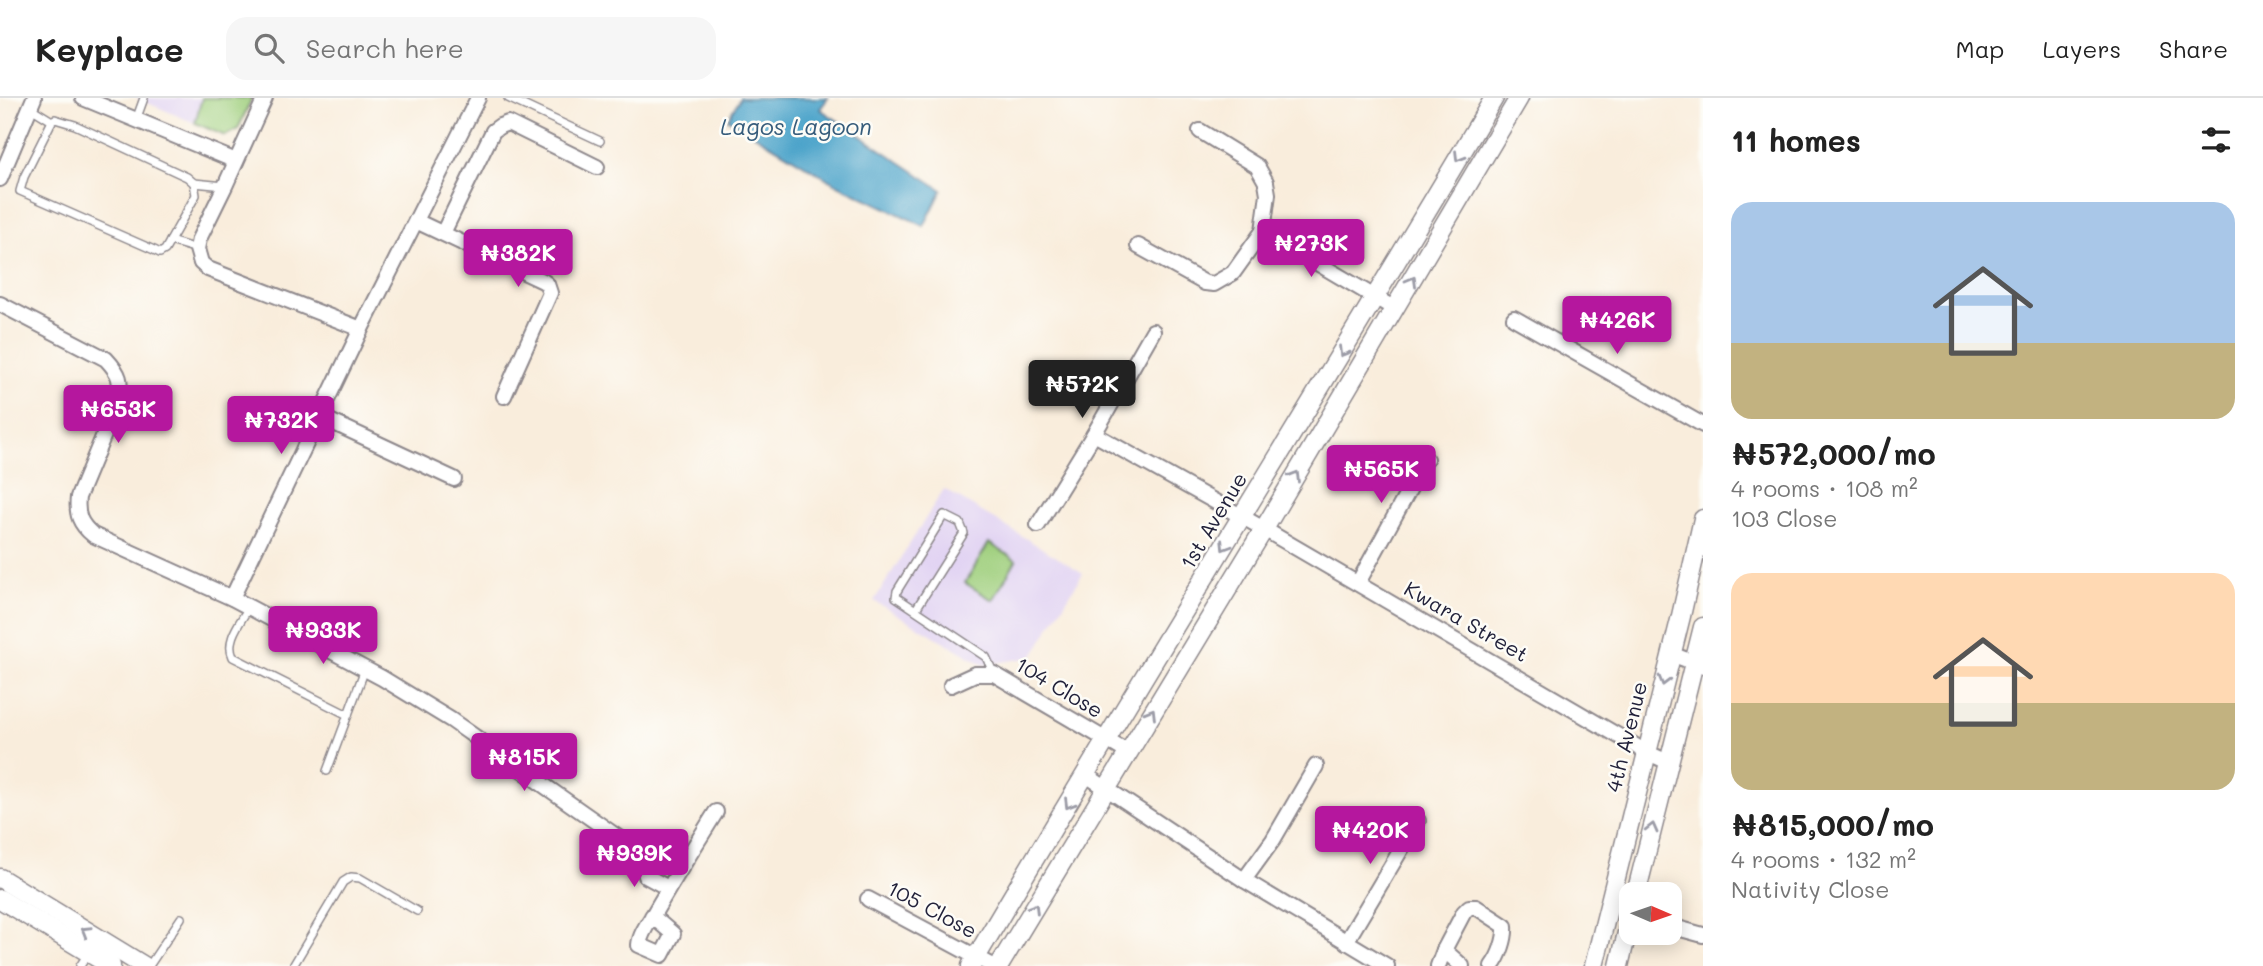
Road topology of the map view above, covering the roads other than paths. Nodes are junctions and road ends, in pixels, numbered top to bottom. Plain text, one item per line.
1 (83, 98) edge
2 (144, 98) edge
3 (265, 98) edge
4 (478, 98) edge
5 (508, 98) edge
6 (1494, 98) edge
7 (1519, 98) edge
8 (32, 103) edge
9 (136, 120) junction
10 (52, 121) junction
11 (1200, 131) dead end
12 (600, 141) dead end
13 (236, 161) junction
14 (597, 167) dead end
15 (8, 183) edge
16 (194, 183) junction
17 (225, 186) junction
18 (416, 220) junction
19 (1263, 231) junction
20 (443, 233) junction
21 (170, 242) junction
22 (1138, 246) dead end
23 (197, 249) junction
24 (1376, 298) junction
25 (0, 304) edge
26 (1395, 309) junction
27 (1514, 317) dead end
28 (361, 329) junction
29 (1153, 331) dead end
30 (504, 396) dead end
31 (319, 416) junction
32 (1703, 425) edge
33 (1094, 434) junction
34 (1426, 458) dead end
35 (454, 478) dead end
36 (1243, 517) junction
37 (1703, 519) edge
38 (1038, 525) dead end
39 (1264, 528) junction
40 (1357, 583) junction
41 (232, 598) junction
42 (249, 606) junction
43 (916, 609) junction
44 (1703, 626) edge
45 (1671, 654) junction
46 (1699, 664) edge
47 (365, 669) junction
48 (994, 674) junction
49 (951, 685) dead end
50 (348, 715) junction
51 (1106, 740) junction
52 (1127, 752) junction
53 (1646, 752) junction
54 (1668, 762) junction
55 (1316, 766) dead end
56 (327, 771) dead end
57 (1086, 775) junction
58 (1106, 788) junction
59 (716, 811) dead end
60 (1418, 821) dead end
61 (0, 878) edge
62 (1244, 880) junction
63 (1639, 882) edge
64 (668, 888) junction
65 (0, 899) edge
66 (868, 899) dead end
67 (1607, 909) junction
68 (417, 911) dead end
69 (1619, 912) edge
70 (652, 916) dead end
71 (181, 918) dead end
72 (1682, 929) edge
73 (1703, 935) edge
74 (1346, 942) junction
75 (1624, 945) edge
76 (1444, 950) junction
77 (84, 960) edge
78 (973, 962) edge
79 (108, 965) edge
80 (146, 966) edge
81 (293, 966) edge
82 (993, 966) edge
83 (999, 966) edge
84 (1387, 966) edge
85 (1438, 966) edge
86 (1462, 966) edge
87 (1492, 966) edge
88 (1594, 966) edge
89 (1619, 966) edge

1 - 9 street
2 - 9 lane
3 - 13 street
4 - 18 street
5 - 12 lane
6 -> 24 street, 1st Avenue
26 -> 7 street
8 - 10 lane
8 - 15 street
9 - 13 street
10 - 15 lane
10 - 16 lane
11 - 19 street
13 - 17 street
14 - 20 street
15 - 21 lane
16 - 17 lane
16 - 21 lane
17 - 23 street
18 - 20 street
18 - 28 street
19 - 22 street
19 - 24 street
20 - 30 street
21 - 23 lane
23 - 28 street
24 - 26 street
24 -> 36 street, 1st Avenue
25 - 41 street
39 -> 26 street
27 - 32 street
28 - 31 street
29 - 33 street
31 - 35 street
31 - 41 street
33 - 36 street, Kwara Street
33 - 38 street
34 - 40 street
36 - 39 street, Kwara Street
36 -> 51 street, 1st Avenue
37 - 45 street, 4th Avenue
39 - 40 street, Kwara Street
52 -> 39 street
40 - 53 street, Kwara Street
41 - 42 street
42 - 47 street
42 - 50 lane
43 - 43 lane
43 - 48 lane
44 - 46 street
45 - 46 street
45 -> 53 street, 4th Avenue
46 - 54 street
47 - 50 lane
47 - 64 street
48 - 49 street, 104 Close
48 - 51 street, 104 Close
50 - 56 lane
51 - 52 street, 104 Close
51 - 57 street, 1st Avenue
52 - 58 street
53 - 54 street, Kwara Street
53 - 67 street, 4th Avenue
63 -> 54 street
55 - 62 street
57 - 58 street
57 -> 78 street, 1st Avenue
58 - 62 street
83 -> 58 street
59 - 64 street
60 - 74 street
80 -> 61 street
62 - 74 street
64 - 70 street
65 - 77 street
66 - 78 street, 105 Close
67 - 69 street
67 - 88 street, 4th Avenue
68 - 81 lane
71 - 80 lane
72 - 73 street
74 - 84 street
75 - 89 street
76 - 85 street
76 - 86 street
76 - 87 street
77 - 79 street
78 - 82 street, 105 Close

